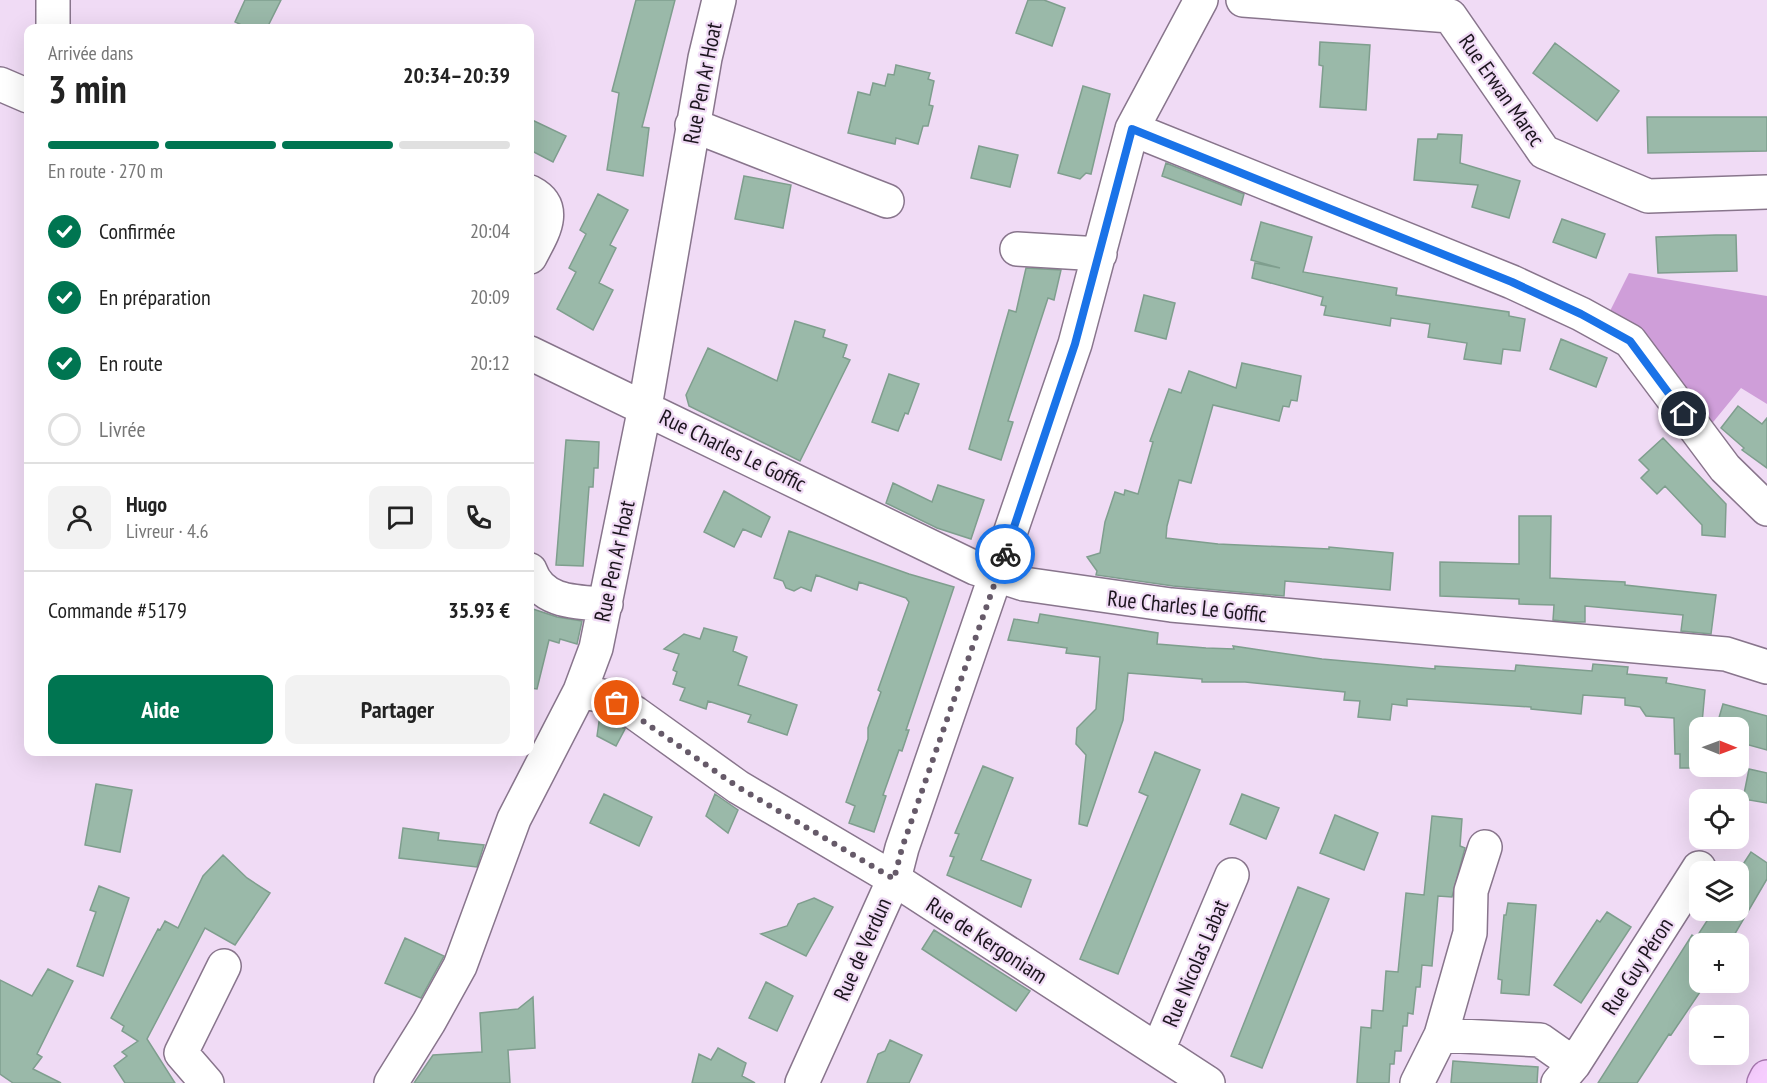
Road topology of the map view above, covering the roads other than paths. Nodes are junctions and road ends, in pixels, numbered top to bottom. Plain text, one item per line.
1 (53, 0) edge
2 (720, 0) edge
3 (1201, 0) edge
4 (1243, 0) edge
5 (1455, 8) edge
6 (52, 24) edge
7 (0, 84) edge
8 (24, 94) edge
9 (692, 125) junction
10 (1132, 129) junction
11 (1767, 192) edge
12 (534, 195) edge
13 (887, 201) dead end
14 (534, 249) edge
15 (1017, 249) dead end
16 (1100, 254) junction
17 (534, 355) edge
18 (645, 407) junction
19 (1767, 509) edge
20 (997, 576) junction
21 (534, 577) edge
22 (606, 604) junction
23 (1767, 667) edge
24 (580, 691) junction
25 (1485, 847) dead end
26 (1232, 875) dead end
27 (894, 879) junction
28 (1689, 885) edge
29 (224, 966) dead end
30 (1441, 1035) junction
31 (1158, 1050) junction
32 (1566, 1073) edge
33 (1767, 1077) edge
34 (207, 1083) edge
35 (391, 1083) edge
36 (802, 1083) edge
37 (1208, 1083) edge
38 (1417, 1083) edge
39 (1764, 1083) edge

1 - 6 street
2 - 9 street, Rue Pen Ar Hoat
3 - 10 street, Rue de Verdun
4 - 5 street
5 - 11 street, Rue Erwan Marec
7 - 8 street
9 - 13 street
9 - 18 street, Rue Pen Ar Hoat
10 - 16 street, Rue de Verdun
10 - 19 street
12 - 14 street
15 - 16 street
16 - 20 street, Rue de Verdun
17 - 18 street, Rue Charles Le Goffic
18 - 20 street, Rue Charles Le Goffic
18 - 22 street, Rue Pen Ar Hoat
20 - 23 street, Rue Charles Le Goffic
20 - 27 street, Rue de Verdun
21 - 22 street
22 - 24 street, Rue Pen Ar Hoat
24 - 27 street, Rue de Kergoniam
24 - 35 street, Rue Pen Ar Hoat
25 - 30 street
26 - 31 street, Rue Nicolas Labat
27 - 31 street, Rue de Kergoniam
27 - 36 street, Rue de Verdun
28 - 32 street, Rue Guy Péron
29 - 34 street
30 - 32 street, Rue Guy Péron
30 - 38 street
31 - 37 street, Rue de Kergoniam
33 - 39 main road

